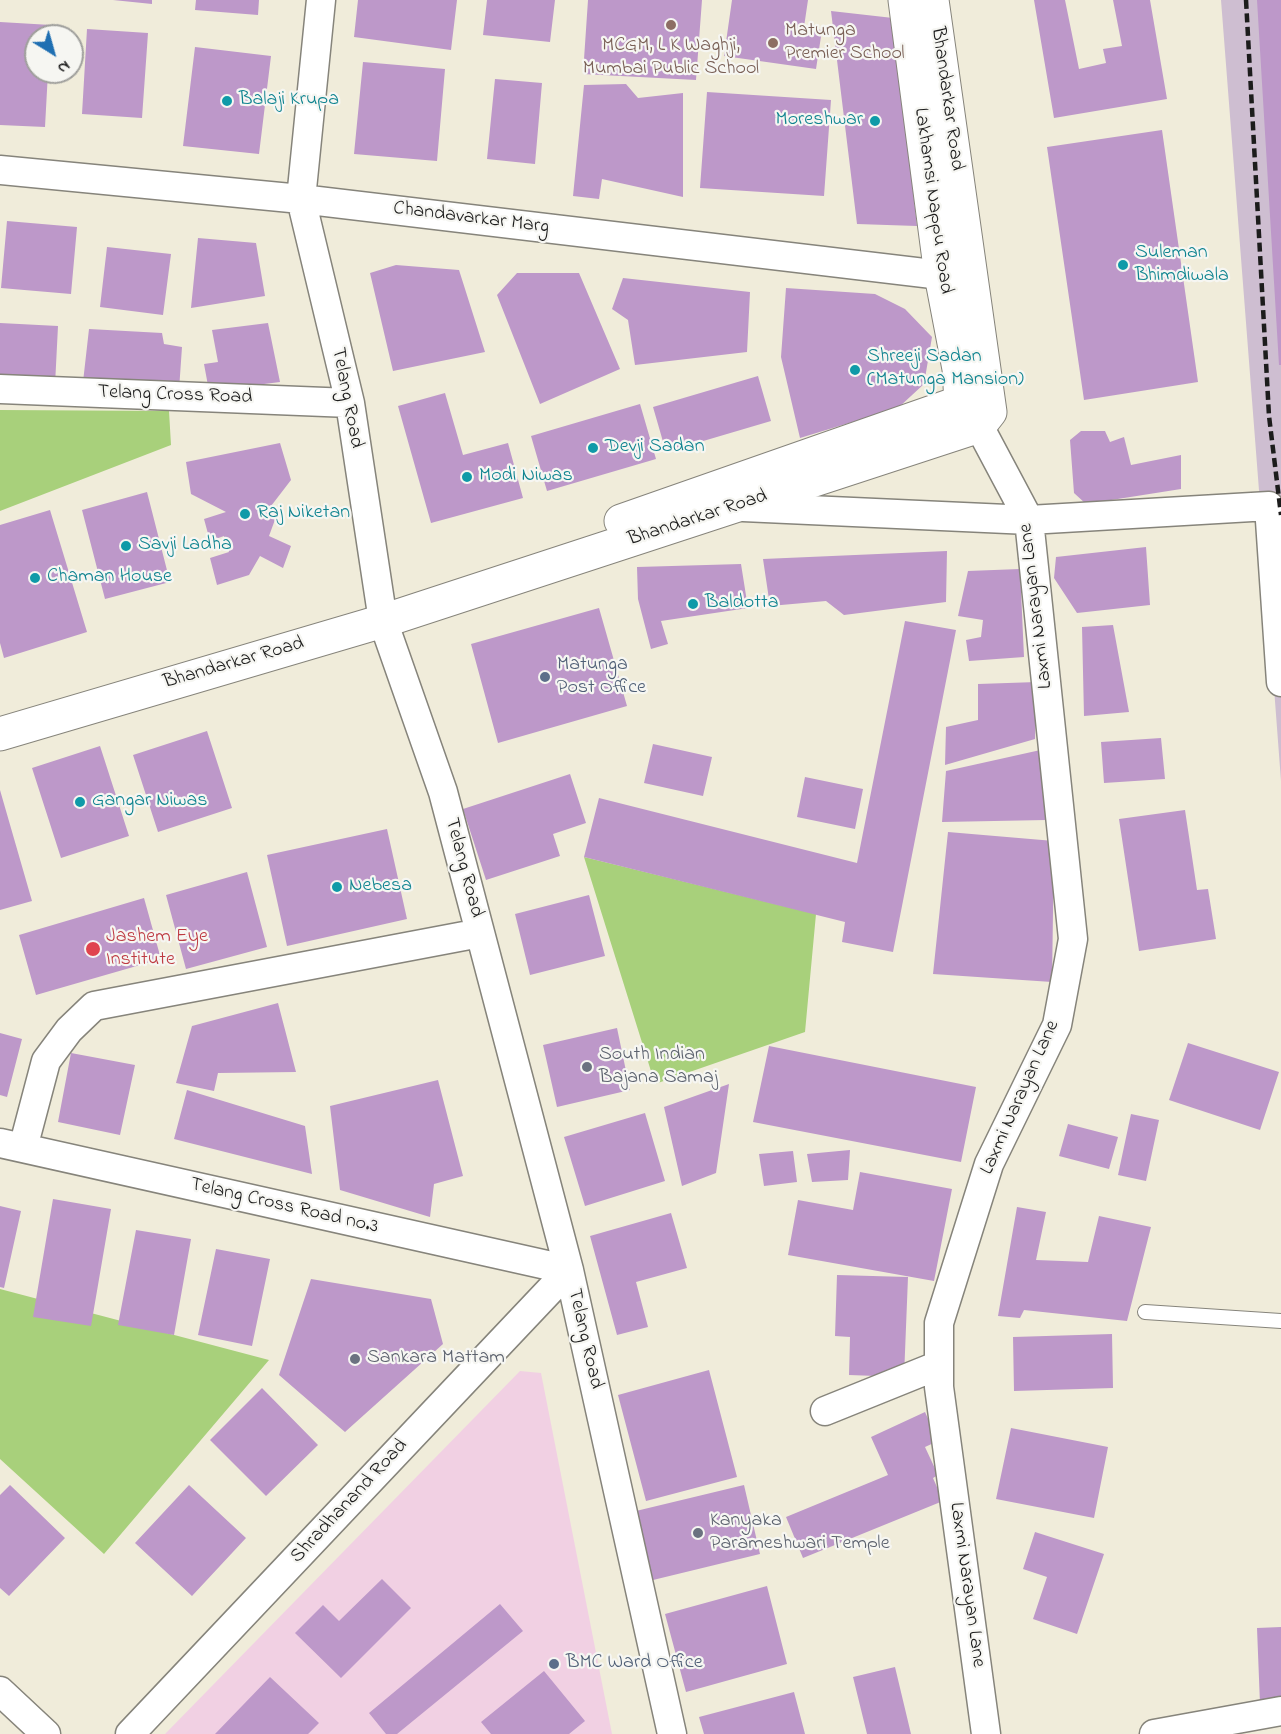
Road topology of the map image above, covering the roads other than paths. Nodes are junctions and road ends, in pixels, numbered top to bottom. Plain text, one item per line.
1 (321, 0) edge
2 (905, 0) edge
3 (932, 0) edge
4 (0, 170) edge
5 (301, 199) junction
6 (941, 275) junction
7 (0, 389) edge
8 (350, 403) junction
9 (970, 414) junction
10 (738, 506) junction
11 (1029, 520) junction
12 (381, 611) junction
13 (1281, 682) edge
14 (0, 713) edge
15 (0, 734) edge
16 (480, 933) junction
17 (11, 1146) edge
18 (569, 1270) junction
19 (1145, 1312) dead end
20 (1281, 1321) edge
21 (939, 1365) junction
22 (825, 1411) dead end
23 (0, 1691) edge
24 (1281, 1711) edge
25 (1171, 1732) edge
26 (46, 1734) edge
27 (130, 1734) edge
28 (672, 1734) edge
29 (986, 1734) edge

1 - 5 street, Telang Road
2 - 6 street, Lakhamsi Nappu Road
3 - 9 street, Bhandarkar Road
4 - 5 street, Chandavarkar Marg
5 - 6 street, Chandavarkar Marg
5 - 8 street, Telang Road
6 - 9 street, Lakhamsi Nappu Road
7 - 8 street, Telang Cross Road
8 - 12 street, Telang Road
9 - 10 street, Bhandarkar Road
9 - 11 street, Laxmi Narayan Lane
9 - 12 street, Bhandarkar Road
10 - 11 street
10 - 12 street, Bhandarkar Road
11 - 13 street
11 - 21 street, Laxmi Narayan Lane
12 - 14 street, Bhandarkar Road
12 - 15 street, Bhandarkar Road
12 - 16 street, Telang Road
16 - 17 street
16 - 18 street, Telang Road
17 - 18 street, Telang Cross Road no.3
18 - 27 street, Shradhanand Road
18 - 28 street, Telang Road
19 - 20 lane
21 - 22 street
21 - 29 street, Laxmi Narayan Lane
23 - 26 street
24 - 25 street

